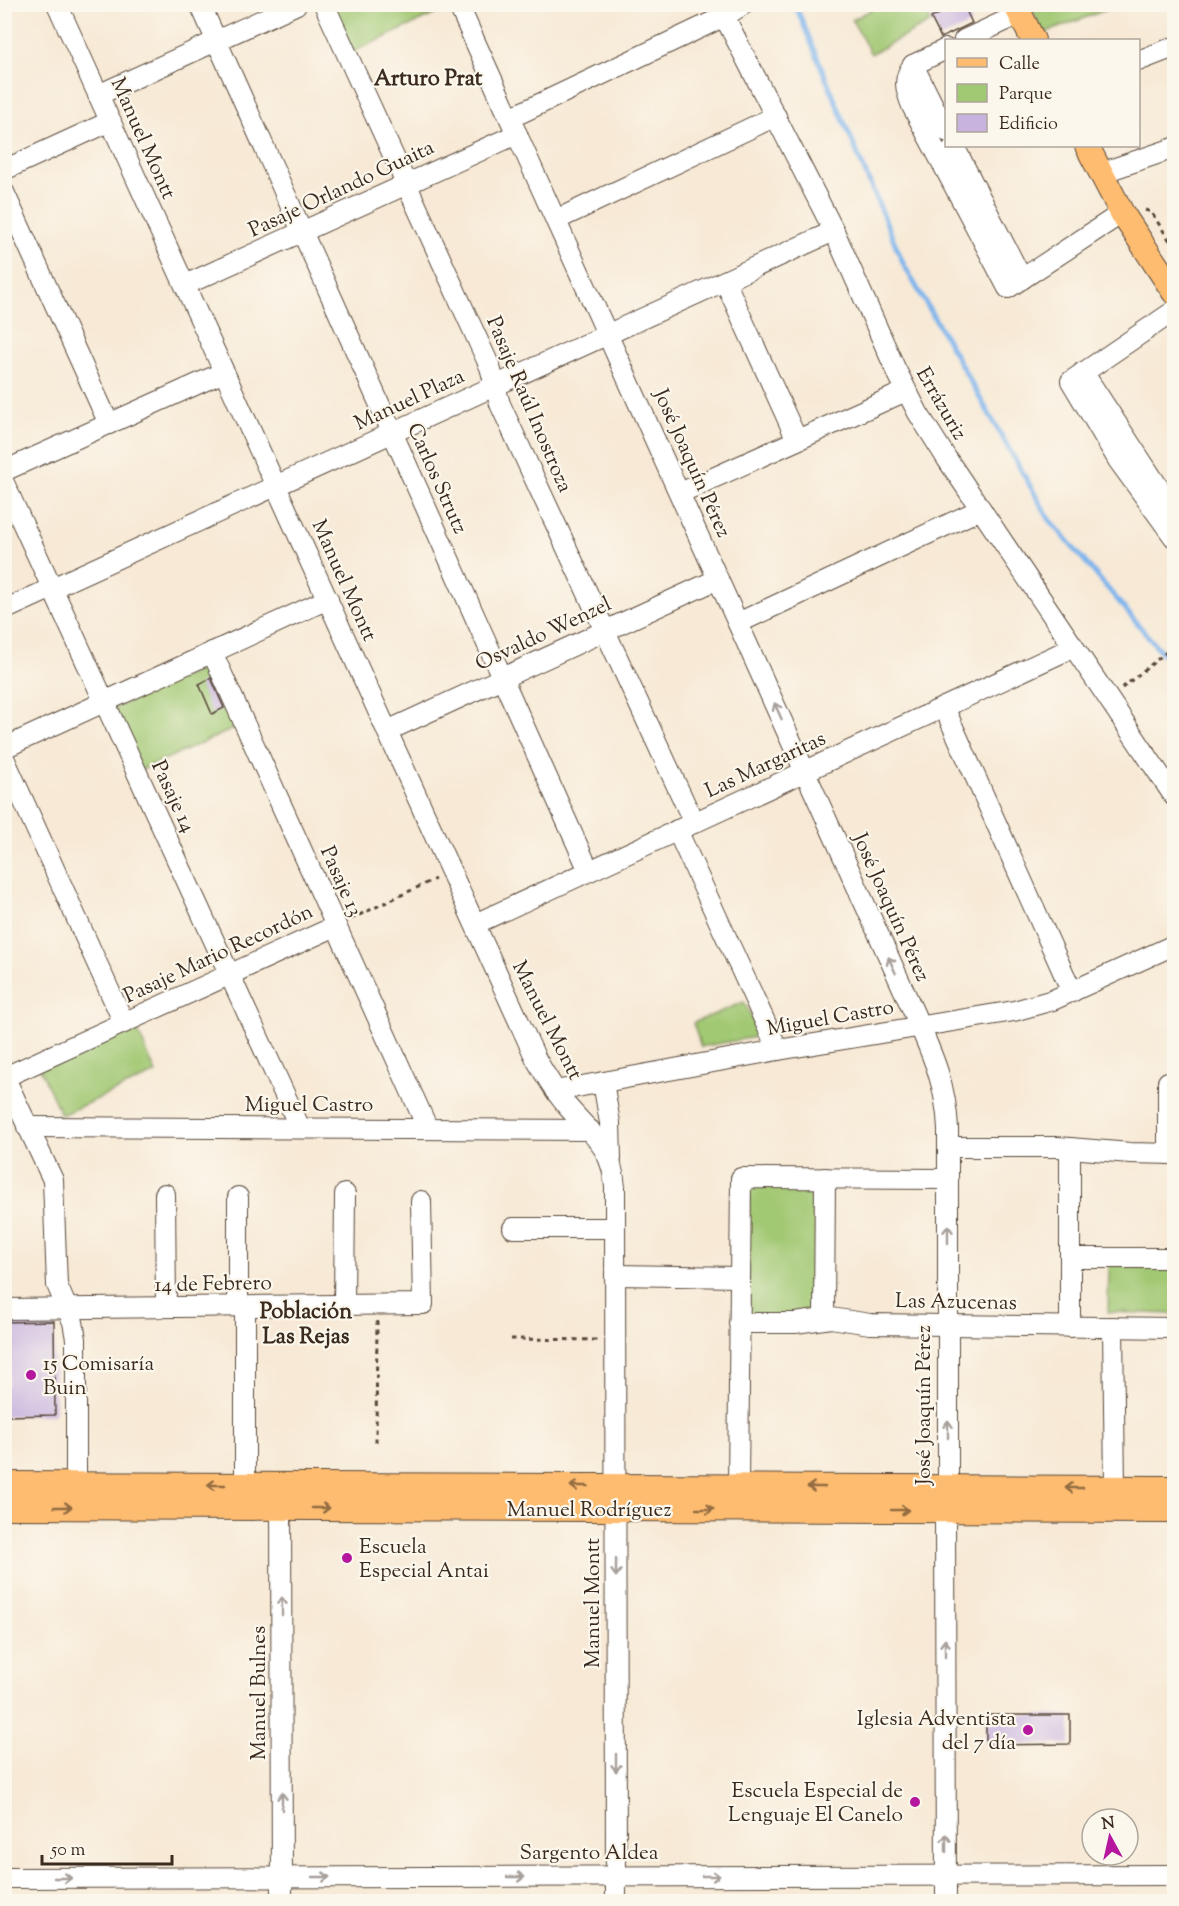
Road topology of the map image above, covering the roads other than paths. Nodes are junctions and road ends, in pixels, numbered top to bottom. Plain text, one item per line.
1 (57, 4) edge
2 (200, 4) edge
3 (297, 4) edge
4 (324, 4) edge
5 (744, 4) edge
6 (466, 7) edge
7 (1017, 9) edge
8 (722, 10) edge
9 (966, 39) edge
10 (1032, 39) edge
11 (216, 41) junction
12 (1174, 47) edge
13 (945, 49) edge
14 (1140, 60) edge
15 (913, 65) junction
16 (98, 95) junction
17 (776, 116) junction
18 (111, 122) junction
19 (513, 126) junction
20 (945, 129) edge
21 (954, 147) edge
22 (1088, 147) edge
23 (1174, 148) edge
24 (4, 170) edge
25 (1101, 173) junction
26 (406, 184) junction
27 (4, 192) edge
28 (1122, 213) junction
29 (556, 220) junction
30 (834, 231) junction
31 (302, 232) junction
32 (725, 281) junction
33 (1015, 283) junction
34 (185, 285) junction
35 (1174, 292) edge
36 (1174, 310) edge
37 (608, 334) junction
38 (224, 372) junction
39 (1077, 377) junction
40 (495, 386) junction
41 (906, 391) junction
42 (109, 424) junction
43 (392, 434) junction
44 (797, 440) junction
45 (4, 471) edge
46 (4, 483) edge
47 (276, 486) junction
48 (680, 493) junction
49 (981, 509) junction
50 (1174, 511) edge
51 (1174, 537) edge
52 (718, 579) junction
53 (52, 588) junction
54 (328, 599) junction
55 (4, 610) edge
56 (738, 623) junction
57 (605, 631) junction
58 (1074, 646) junction
59 (212, 652) junction
60 (502, 678) junction
61 (104, 702) junction
62 (944, 707) junction
63 (387, 731) junction
64 (4, 748) edge
65 (4, 758) edge
66 (805, 771) junction
67 (1174, 796) edge
68 (686, 827) junction
69 (590, 871) junction
70 (475, 924) junction
71 (336, 926) junction
72 (1174, 945) edge
73 (229, 974) junction
74 (1072, 992) junction
75 (124, 1023) junction
76 (920, 1026) junction
77 (778, 1050) junction
78 (5, 1077) edge
79 (603, 1082) junction
80 (1168, 1082) dead end
81 (555, 1090) junction
82 (27, 1126) junction
83 (300, 1128) junction
84 (428, 1129) junction
85 (590, 1130) junction
86 (948, 1147) junction
87 (1070, 1148) junction
88 (1171, 1154) edge
89 (611, 1162) junction
90 (825, 1178) junction
91 (948, 1179) junction
92 (165, 1194) dead end
93 (345, 1194) dead end
94 (238, 1197) dead end
95 (422, 1201) dead end
96 (513, 1228) dead end
97 (615, 1228) junction
98 (1070, 1258) junction
99 (1174, 1258) edge
100 (615, 1275) junction
101 (740, 1277) junction
102 (344, 1305) junction
103 (242, 1306) junction
104 (166, 1307) junction
105 (67, 1308) junction
106 (4, 1309) edge
107 (824, 1318) junction
108 (739, 1323) junction
109 (948, 1325) junction
110 (1070, 1327) junction
111 (1113, 1327) junction
112 (1173, 1328) edge
113 (4, 1484) edge
114 (76, 1484) junction
115 (738, 1486) junction
116 (1115, 1488) junction
117 (1174, 1488) edge
118 (245, 1496) junction
119 (281, 1497) junction
120 (616, 1498) junction
121 (946, 1499) junction
122 (4, 1507) edge
123 (1174, 1511) edge
124 (1174, 1875) edge
125 (616, 1876) junction
126 (946, 1876) junction
127 (282, 1877) junction
128 (4, 1878) edge
129 (282, 1902) edge
130 (616, 1902) edge
131 (946, 1902) edge

1 - 16 street, Manuel Montt
2 - 11 street, Carlos Strutz
3 - 11 street
4 - 26 street, Pasaje Raúl Inostroza
5 - 8 street, Pasaje Orlando Guaita
6 - 19 street, José Joaquín Pérez
7 - 9 street
7 - 10 main road
8 - 17 street, Errázuriz
8 - 19 street, Pasaje Orlando Guaita
11 - 16 street
11 - 31 street, Carlos Strutz
12 - 14 street
13 - 15 street
15 - 20 street
15 - 33 street
16 - 18 street, Manuel Montt
17 - 29 street
17 - 30 street, Errázuriz
18 - 24 street
18 - 34 street, Manuel Montt
19 - 26 street, Pasaje Orlando Guaita
19 - 29 street, José Joaquín Pérez
21 - 33 street
22 - 25 main road
23 - 25 street
25 - 28 main road
26 - 31 street, Pasaje Orlando Guaita
26 - 40 street, Pasaje Raúl Inostroza
27 - 42 street
28 - 33 street
28 - 35 main road
29 - 37 street, José Joaquín Pérez
30 - 32 street, Manuel Plaza
30 - 41 street, Errázuriz
31 - 34 street, Pasaje Orlando Guaita
31 - 43 street, Carlos Strutz
32 - 37 street, Manuel Plaza
32 - 44 street
34 - 38 street, Manuel Montt
36 - 39 street
37 - 40 street, Manuel Plaza
37 - 48 street, José Joaquín Pérez
38 - 42 street
38 - 47 street, Manuel Montt
39 - 50 street
39 - 51 street
40 - 43 street, Manuel Plaza
40 - 57 street, Pasaje Raúl Inostroza
41 - 44 street
41 - 49 street, Errázuriz
42 - 45 street
43 - 47 street, Manuel Plaza
43 - 60 street, Carlos Strutz
44 - 48 street
46 - 53 street, Pasaje 14
47 - 53 street, Manuel Plaza
47 - 54 street, Manuel Montt
48 - 52 street, José Joaquín Pérez
49 - 56 street
49 - 58 street, Errázuriz
52 - 56 street, José Joaquín Pérez
52 - 57 street, Osvaldo Wenzel
53 - 55 street, Manuel Plaza
53 - 61 street, Pasaje 14
54 - 59 street
54 - 63 street, Manuel Montt
66 -> 56 street, José Joaquín Pérez
57 - 60 street, Osvaldo Wenzel
57 - 68 street, Pasaje Raúl Inostroza
58 - 62 street, Las Margaritas
58 - 67 street, Errázuriz
59 - 61 street
59 - 71 street, Pasaje 13
60 - 63 street, Osvaldo Wenzel
60 - 69 street, Carlos Strutz
61 - 64 street
61 - 73 street, Pasaje 14
62 - 66 street, Las Margaritas
62 - 74 street
63 - 70 street, Manuel Montt
65 - 75 street
66 - 68 street, Las Margaritas
76 -> 66 street, José Joaquín Pérez
68 - 69 street, Las Margaritas
68 - 77 street, Pasaje Raúl Inostroza
69 - 70 street, Las Margaritas
70 - 81 street, Manuel Montt
71 - 73 street, Pasaje Mario Recordón
71 - 84 street, Pasaje 13
72 - 74 street, Miguel Castro
73 - 75 street, Pasaje Mario Recordón
73 - 83 street, Pasaje 14
74 - 76 street, Miguel Castro
75 - 78 street, Pasaje Mario Recordón
76 - 77 street, Miguel Castro
76 - 86 street, José Joaquín Pérez
77 - 79 street, Miguel Castro
78 - 82 street
79 - 81 street, Miguel Castro
79 - 89 street, Manuel Montt
80 - 88 street
81 - 85 street, Manuel Montt
82 - 83 street, Miguel Castro
82 - 105 street
83 - 84 street, Miguel Castro
84 - 85 street, Miguel Castro
85 - 89 street, Manuel Montt
86 - 87 street
86 - 91 street, José Joaquín Pérez
87 - 88 street
87 - 98 street
89 - 97 street, Manuel Montt
90 - 91 street
90 - 101 street
90 - 107 street
109 -> 91 street, José Joaquín Pérez
92 - 104 street
93 - 102 street
94 - 103 street
95 - 102 street, 14 de Febrero
96 - 97 street
97 - 100 street, Manuel Montt
98 - 99 street
98 - 110 street
100 - 101 street
100 - 120 street, Manuel Montt
101 - 108 street
102 - 103 street, 14 de Febrero
103 - 104 street, 14 de Febrero
103 - 118 street
104 - 105 street, 14 de Febrero
105 - 106 street, 14 de Febrero
105 - 114 street
107 - 108 street, Las Azucenas
107 - 109 street, Las Azucenas
108 - 115 street
109 - 110 street, Las Azucenas
121 -> 109 street, José Joaquín Pérez
110 - 111 street, Las Azucenas
111 - 112 street, Las Azucenas
111 - 116 street
113 - 114 main road, Manuel Rodríguez
118 -> 114 main road, Manuel Rodríguez
115 - 120 main road, Manuel Rodríguez
121 -> 115 main road, Manuel Rodríguez
116 - 117 main road, Manuel Rodríguez
116 -> 121 main road, Manuel Rodríguez
118 - 119 main road, Manuel Rodríguez
122 -> 118 main road, Manuel Rodríguez
119 - 120 main road, Manuel Rodríguez
127 -> 119 street, Manuel Bulnes
120 -> 121 main road, Manuel Rodríguez
120 -> 125 street, Manuel Montt
121 - 123 main road, Manuel Rodríguez
126 -> 121 street, José Joaquín Pérez
124 - 126 street, Sargento Aldea
125 -> 126 street, Sargento Aldea
127 -> 125 street, Sargento Aldea
125 - 130 street, Manuel Montt
126 - 131 street, José Joaquín Pérez
128 -> 127 street, Sargento Aldea
127 - 129 street, Manuel Bulnes

